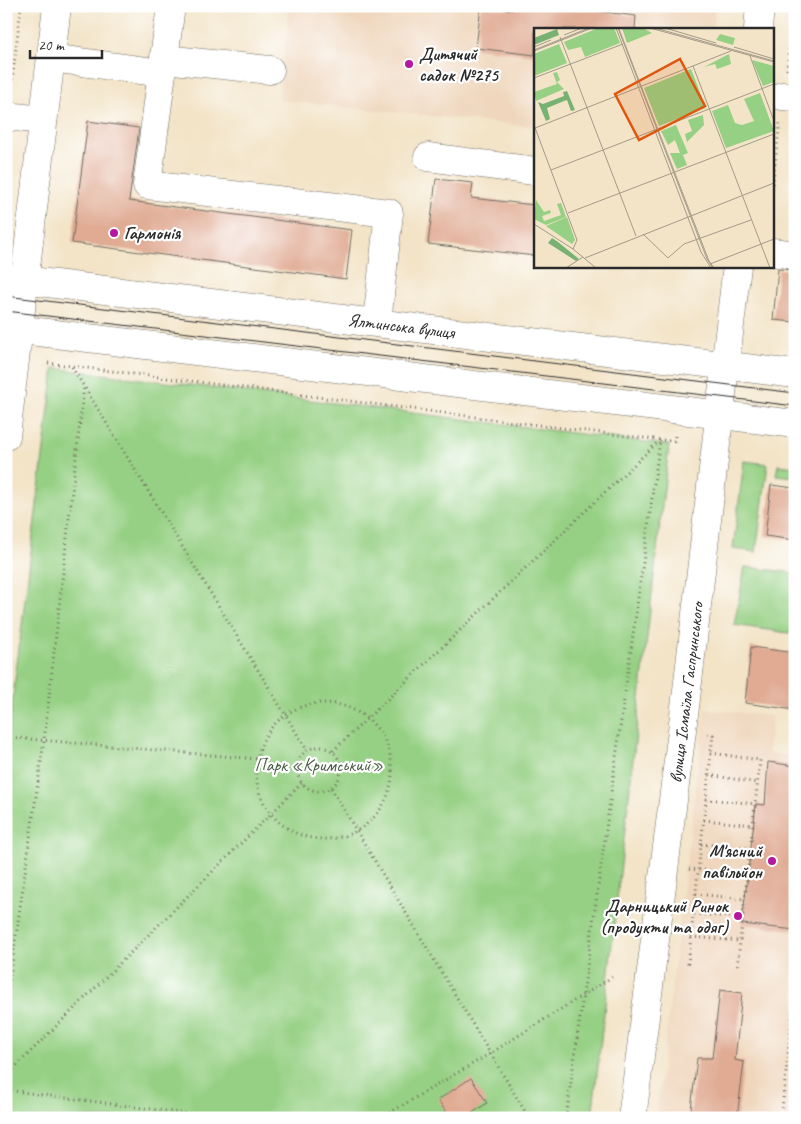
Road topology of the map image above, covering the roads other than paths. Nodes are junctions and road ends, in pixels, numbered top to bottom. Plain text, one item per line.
1 (58, 6) edge
2 (171, 6) edge
3 (760, 6) edge
4 (758, 28) edge
5 (51, 58) junction
6 (163, 66) junction
7 (270, 70) dead end
8 (7, 116) edge
9 (43, 120) junction
10 (428, 157) dead end
11 (534, 170) edge
12 (774, 252) edge
13 (795, 255) edge
14 (737, 268) edge
15 (15, 279) edge
16 (377, 322) junction
17 (12, 329) edge
18 (724, 364) junction
19 (795, 374) edge
20 (719, 416) junction
21 (795, 424) edge
22 (6, 436) edge
23 (632, 1118) edge

1 - 5 street
2 - 6 street
3 - 4 street
5 - 6 street
5 - 9 street
6 - 7 street
6 - 16 street
8 - 9 street
9 - 15 street
10 - 11 street
12 - 13 street
14 - 18 street, вулиця Ісмаїла Гаспринського
15 - 16 street, Ялтинська вулиця
15 - 17 street
16 - 18 street, Ялтинська вулиця
17 - 20 street
17 - 22 street
18 - 19 street, Ялтинська вулиця
18 - 20 street, вулиця Ісмаїла Гаспринського
20 - 21 street
20 - 23 street, вулиця Ісмаїла Гаспринського

